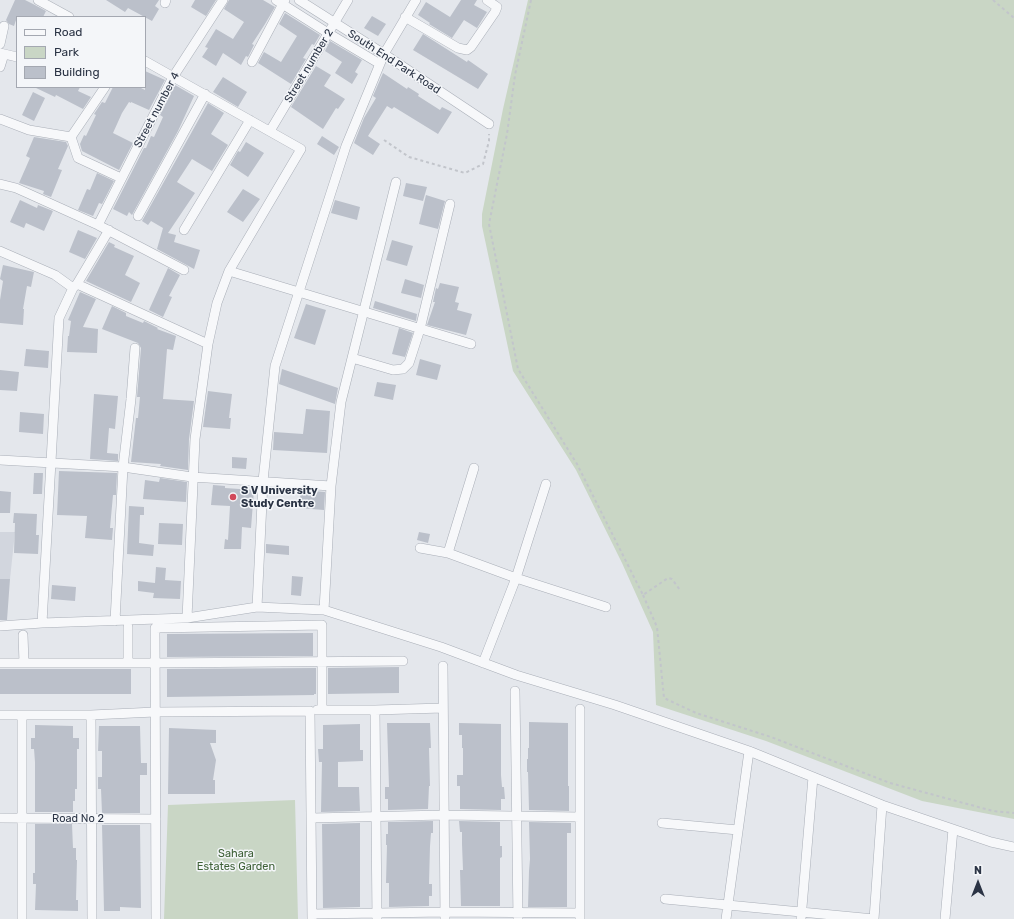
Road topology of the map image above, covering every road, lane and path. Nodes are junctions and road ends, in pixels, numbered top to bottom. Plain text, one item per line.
1 (38, 0) edge
2 (223, 0) edge
3 (299, 0) edge
4 (348, 0) edge
5 (416, 0) edge
6 (488, 0) edge
7 (531, 0) edge
8 (993, 0) edge
9 (281, 1) edge
10 (67, 16) edge
11 (405, 17) junction
12 (1014, 18) edge
13 (334, 22) junction
14 (4, 26) dead end
15 (328, 33) junction
16 (0, 44) edge
17 (2, 54) edge
18 (384, 54) junction
19 (16, 57) edge
20 (146, 61) edge
21 (252, 62) dead end
22 (380, 64) junction
23 (0, 67) edge
24 (173, 77) junction
25 (104, 88) edge
26 (205, 94) junction
27 (0, 119) edge
28 (250, 120) junction
29 (489, 124) joint
30 (270, 131) junction
31 (70, 137) junction
32 (384, 140) dead end
33 (121, 178) junction
34 (396, 182) dead end
35 (0, 184) edge
36 (450, 204) dead end
37 (138, 216) dead end
38 (98, 225) junction
39 (108, 230) junction
40 (184, 230) dead end
41 (0, 251) edge
42 (184, 270) dead end
43 (229, 272) junction
44 (75, 286) junction
45 (300, 293) junction
46 (363, 313) junction
47 (420, 329) junction
48 (208, 344) junction
49 (471, 344) dead end
50 (135, 348) dead end
51 (352, 358) junction
52 (0, 460) edge
53 (51, 463) junction
54 (123, 467) junction
55 (474, 468) dead end
56 (192, 476) junction
57 (264, 481) junction
58 (546, 484) dead end
59 (331, 486) junction
60 (420, 548) dead end
61 (448, 553) junction
62 (516, 578) junction
63 (680, 590) dead end
64 (643, 596) junction
65 (257, 607) junction
66 (606, 607) dead end
67 (324, 610) junction
68 (187, 618) junction
69 (115, 621) junction
70 (42, 623) junction
71 (0, 626) edge
72 (128, 627) dead end
73 (23, 635) dead end
74 (402, 661) dead end
75 (322, 662) junction
76 (0, 663) edge
77 (24, 663) junction
78 (128, 663) junction
79 (155, 663) junction
80 (483, 663) junction
81 (443, 666) dead end
82 (515, 691) dead end
83 (443, 708) junction
84 (580, 709) dead end
85 (322, 710) junction
86 (376, 710) junction
87 (310, 711) junction
88 (155, 712) junction
89 (0, 715) edge
90 (22, 715) junction
91 (91, 715) junction
92 (750, 751) junction
93 (812, 777) junction
94 (882, 805) junction
95 (1014, 813) edge
96 (444, 815) junction
97 (376, 816) junction
98 (517, 817) junction
99 (580, 817) junction
100 (0, 818) edge
101 (22, 818) junction
102 (312, 818) junction
103 (92, 819) junction
104 (156, 819) junction
105 (662, 823) dead end
106 (953, 829) junction
107 (738, 830) junction
108 (1014, 847) edge
109 (665, 899) dead end
110 (728, 905) junction
111 (802, 915) edge
112 (445, 916) edge
113 (518, 916) edge
114 (580, 916) edge
115 (312, 917) edge
116 (377, 917) edge
117 (22, 919) edge
118 (92, 919) edge
119 (156, 919) edge
120 (726, 919) edge
121 (874, 919) edge
122 (945, 919) edge

1 - 10 street
2 - 24 street, Street number 4
3 - 13 street, South End Park Road
4 - 13 street, Street number 2
5 - 11 street
6 - 11 street
7 - 64 path
8 - 12 path
9 - 15 street, South End Park Road
9 - 21 street
11 - 18 street
13 - 15 street, Street number 2
13 - 18 street, South End Park Road
14 - 16 street
15 - 22 street, South End Park Road
15 - 30 street, Street number 2
17 - 19 street
17 - 23 street
18 - 22 street
18 - 29 street, South End Park Road
20 - 24 street
22 - 45 street
24 - 26 street
24 - 33 street, Street number 4
25 - 31 street
26 - 28 street
26 - 37 street
27 - 31 street
28 - 30 street
28 - 40 street
29 - 32 path
30 - 43 street
31 - 33 street
33 - 38 street, Street number 4
34 - 46 street
35 - 38 street
36 - 47 street
38 - 39 street
39 - 42 street
39 - 44 street
41 - 44 street
43 - 45 street
43 - 48 street
44 - 48 street
44 - 53 street
45 - 46 street
45 - 57 street
46 - 47 street
46 - 51 street
47 - 49 street
47 - 51 street
48 - 56 street
50 - 54 street
51 - 59 street
52 - 53 street
53 - 54 street
53 - 70 street
54 - 56 street
54 - 69 street
55 - 61 street
56 - 57 street
56 - 68 street
57 - 59 street
57 - 65 street
58 - 62 street
59 - 67 street
60 - 61 street
61 - 62 street
62 - 66 street
62 - 80 street
63 - 64 path
64 - 95 path
65 - 67 street
65 - 68 street
67 - 80 street
68 - 69 street
69 - 70 street
70 - 71 street
72 - 78 street
73 - 77 street
74 - 75 street
75 - 79 street
75 - 79 street
75 - 85 street
76 - 77 street
77 - 78 street
78 - 79 street
79 - 88 street
80 - 92 street
81 - 83 street
82 - 98 street
83 - 86 street
83 - 96 street
84 - 99 street
85 - 86 street
85 - 87 street
86 - 97 street
87 - 88 street
87 - 102 street
88 - 91 street
88 - 104 street
89 - 90 street
90 - 91 street
90 - 101 street
91 - 103 street
92 - 93 street
92 - 107 street
93 - 94 street
93 - 111 street
94 - 106 street
94 - 121 street
96 - 97 street
96 - 98 street
96 - 112 street
97 - 102 street
97 - 116 street
98 - 99 street
98 - 113 street
99 - 114 street
100 - 101 street, Road No 2
101 - 103 street, Road No 2
101 - 117 street
102 - 115 street
103 - 104 street, Road No 2
103 - 118 street
104 - 119 street
105 - 107 street
106 - 108 street
106 - 122 street
107 - 110 street
109 - 110 street
110 - 111 street
110 - 120 street
111 - 121 street
112 - 113 street
112 - 116 street
113 - 114 street
115 - 116 street

